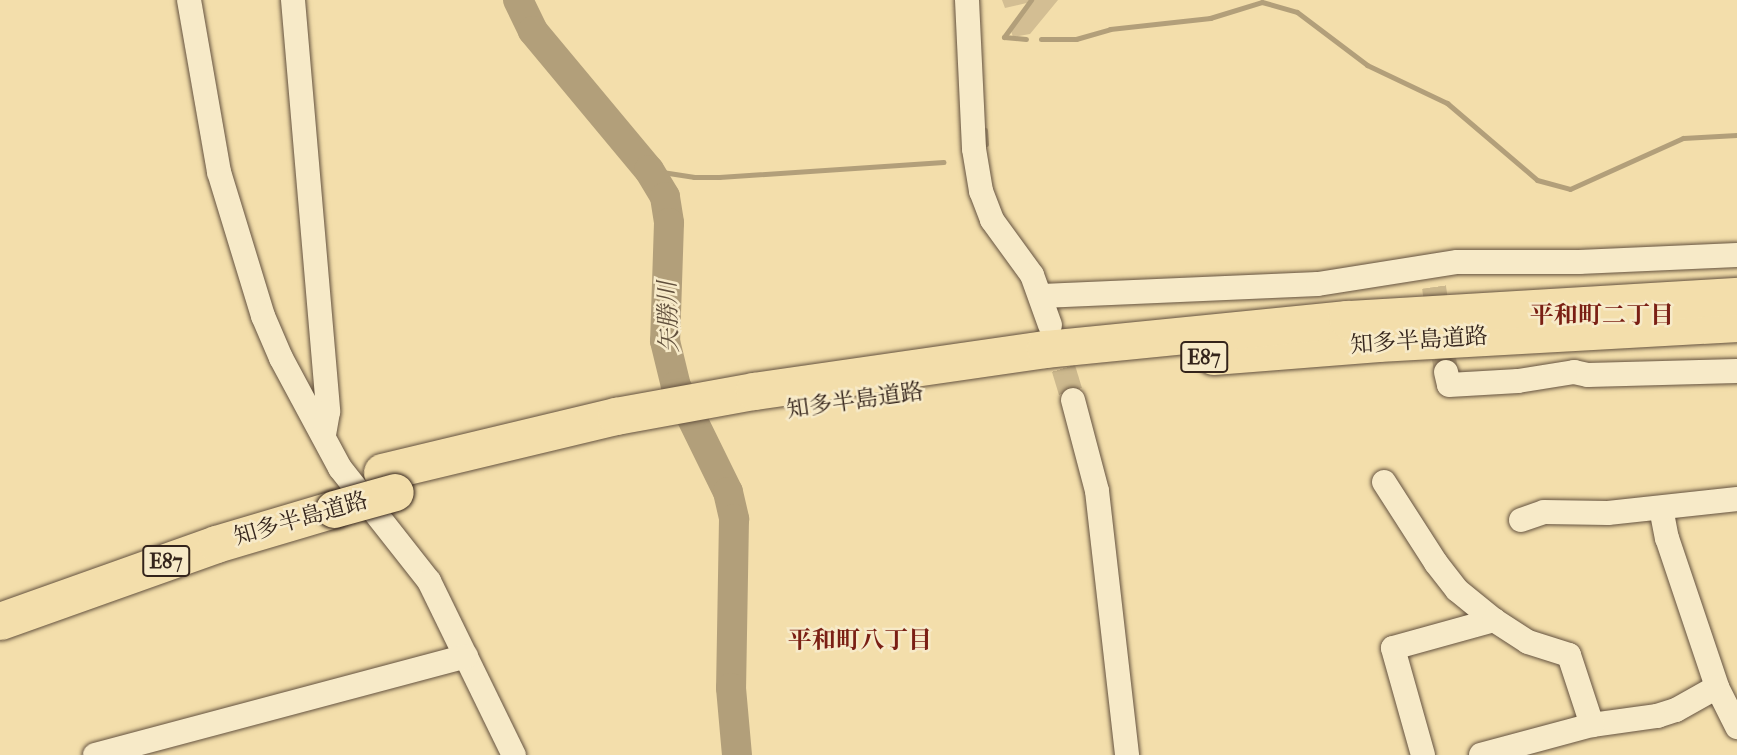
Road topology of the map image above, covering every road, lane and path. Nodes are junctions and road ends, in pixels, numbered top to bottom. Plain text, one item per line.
1 (190, 0) edge
2 (293, 0) edge
3 (967, 0) edge
4 (1737, 255) edge
5 (1737, 283) edge
6 (1042, 296) junction
7 (1737, 296) edge
8 (1347, 319) junction
9 (1737, 323) edge
10 (1050, 325) tunnel mouth
11 (1648, 327) junction
12 (1737, 340) edge
13 (1737, 371) edge
14 (1446, 372) dead end
15 (1073, 400) tunnel mouth
16 (758, 403) junction
17 (324, 434) junction
18 (1384, 482) dead end
19 (330, 498) junction
20 (1737, 499) edge
21 (1661, 508) junction
22 (1521, 520) dead end
23 (0, 596) edge
24 (1494, 620) junction
25 (0, 621) edge
26 (466, 656) junction
27 (1717, 687) junction
28 (1592, 725) junction
29 (1737, 727) edge
30 (95, 755) edge
31 (514, 755) edge
32 (1127, 755) edge
33 (1423, 755) edge
34 (1481, 755) edge

1 - 17 street
2 - 17 street
3 - 6 street
4 - 6 street
5 - 8 highway
6 - 10 street
7 - 8 highway, 知多半島道路 / E87
8 - 16 highway, 知多半島道路 / E87
9 - 11 highway, 知多半島道路 / E87
11 - 12 highway
11 - 16 highway, 知多半島道路 / E87
13 - 14 street
15 - 32 street
16 - 19 highway, 知多半島道路 / E87, bridge
17 - 26 street
18 - 24 street
19 - 23 highway, 知多半島道路 / E87
19 - 25 highway, 知多半島道路 / E87
20 - 21 street
21 - 22 street
21 - 27 street
24 - 28 street
24 - 33 street
26 - 30 street
26 - 31 street
27 - 28 street
27 - 29 street
28 - 34 street

